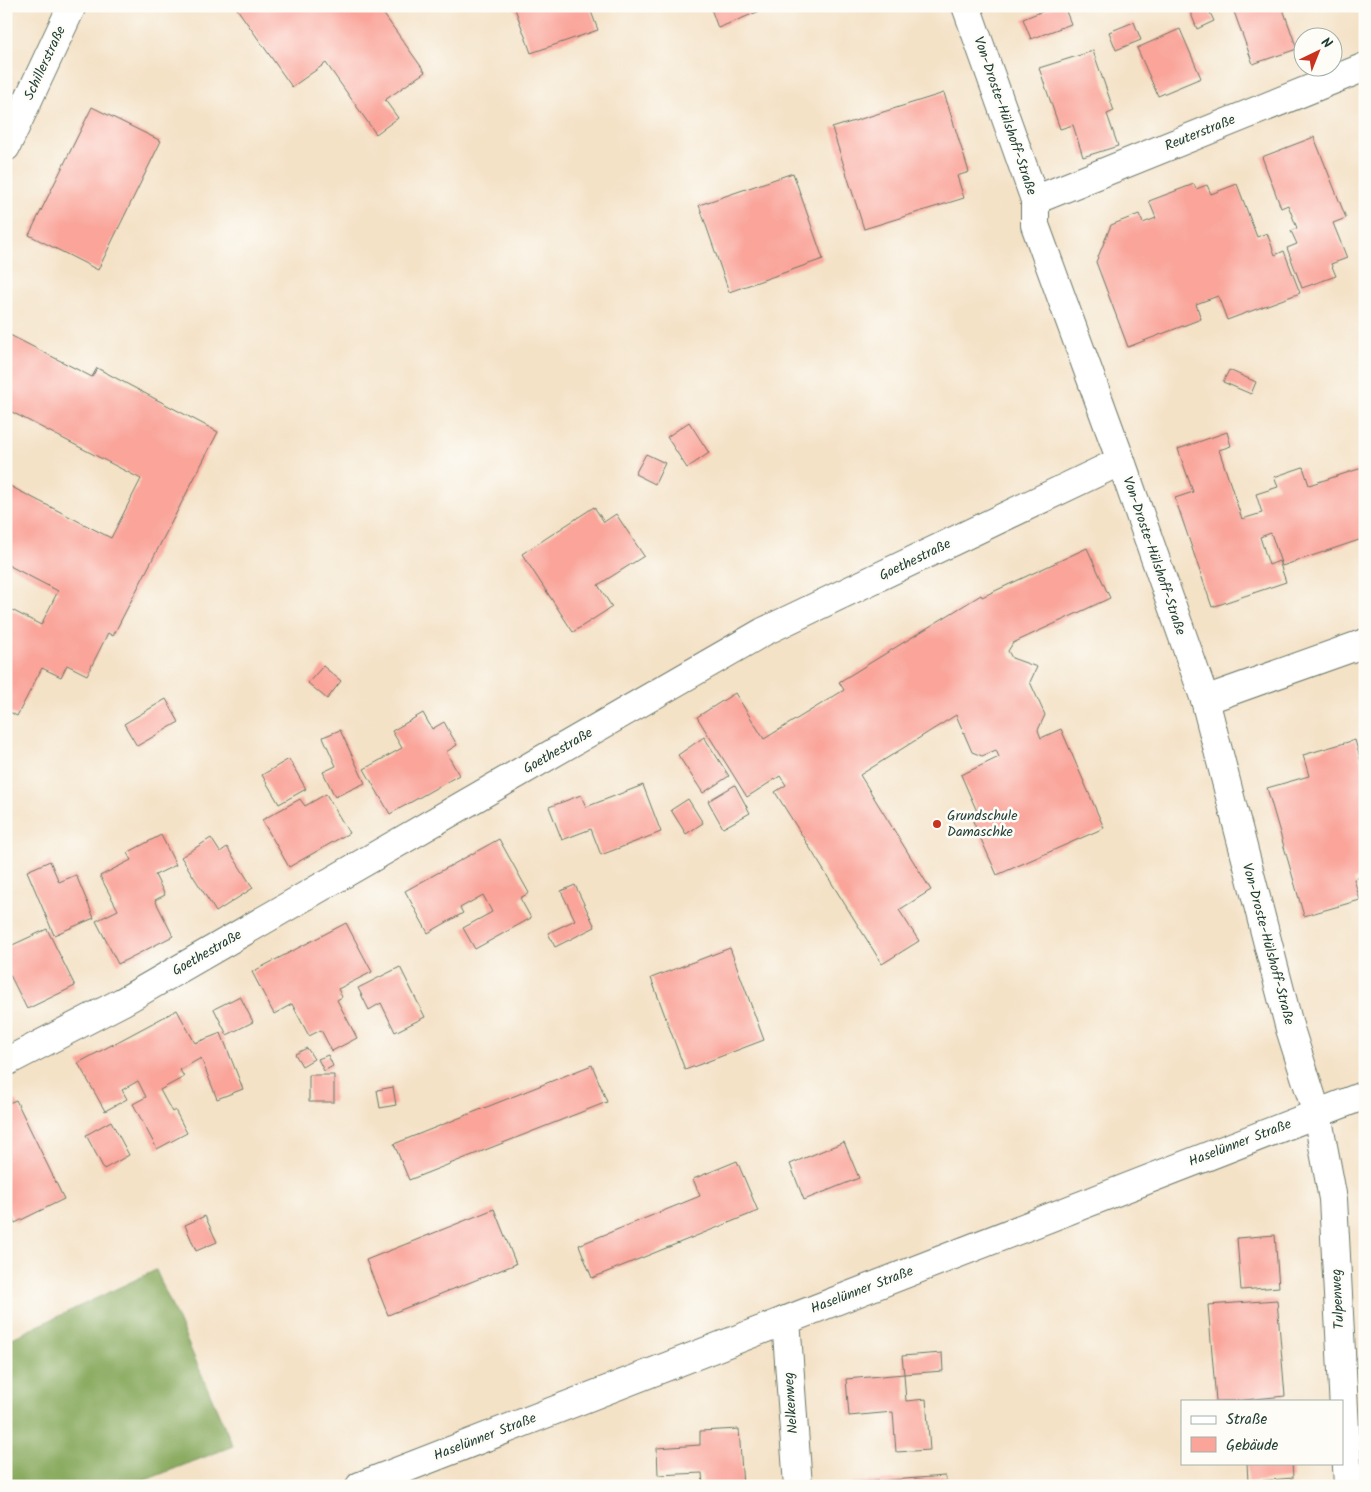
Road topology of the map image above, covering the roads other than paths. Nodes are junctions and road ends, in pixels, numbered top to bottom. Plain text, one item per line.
1 (72, 6) edge
2 (966, 6) edge
3 (1365, 67) edge
4 (6, 147) edge
5 (1035, 200) junction
6 (1121, 461) junction
7 (1365, 643) edge
8 (1205, 700) junction
9 (6, 1062) edge
10 (1365, 1095) edge
11 (1317, 1114) junction
12 (786, 1320) junction
13 (1344, 1400) edge
14 (1344, 1409) edge
15 (360, 1486) edge
16 (798, 1486) edge
17 (1348, 1486) edge

1 - 4 street, Schillerstraße
2 - 5 street, Von-Droste-Hülshoff-Straße
3 - 5 street, Reuterstraße
5 - 6 street, Von-Droste-Hülshoff-Straße
6 - 8 street, Von-Droste-Hülshoff-Straße
6 - 9 street, Goethestraße
7 - 8 street
8 - 11 street, Von-Droste-Hülshoff-Straße
10 - 11 street, Haselünner Straße
11 - 12 street, Haselünner Straße
11 - 13 street, Tulpenweg
12 - 15 street, Haselünner Straße
12 - 16 street, Nelkenweg
14 - 17 street, Tulpenweg

